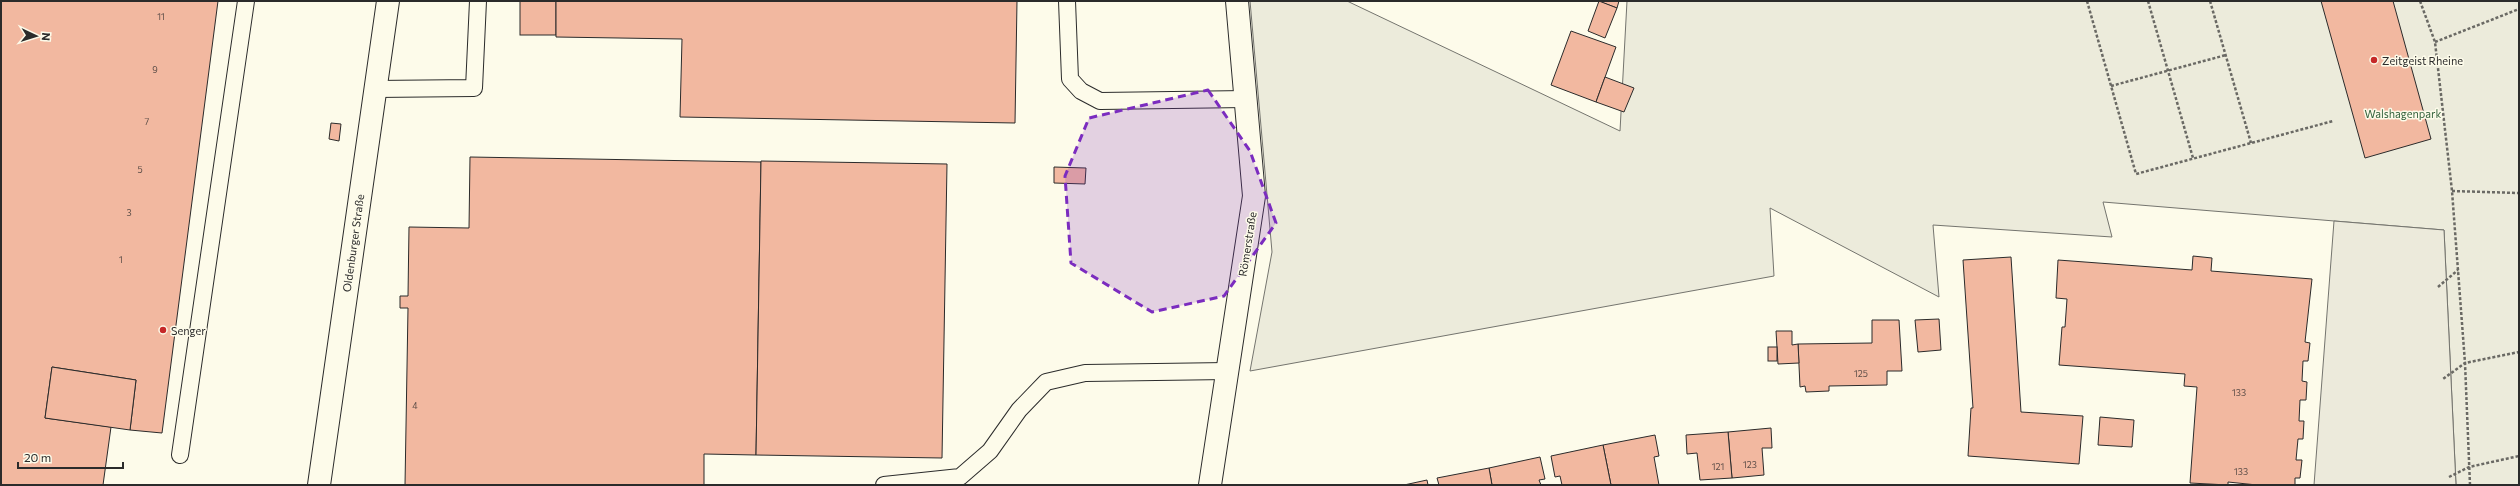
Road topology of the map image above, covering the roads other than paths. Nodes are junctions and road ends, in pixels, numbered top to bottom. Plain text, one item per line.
1 (246, 1) edge
2 (388, 1) edge
3 (478, 1) edge
4 (1067, 1) edge
5 (1237, 1) edge
6 (375, 89) junction
7 (1246, 99) junction
8 (1228, 372) junction
9 (180, 455) dead end
10 (319, 485) edge
11 (884, 485) edge
12 (1210, 485) edge

1 - 9 lane
2 - 6 street, Oldenburger Straße
3 - 6 lane
4 - 7 lane
5 - 7 street, Römerstraße
6 - 10 street, Oldenburger Straße
7 - 8 street, Römerstraße
8 - 11 lane
8 - 12 street, Römerstraße

